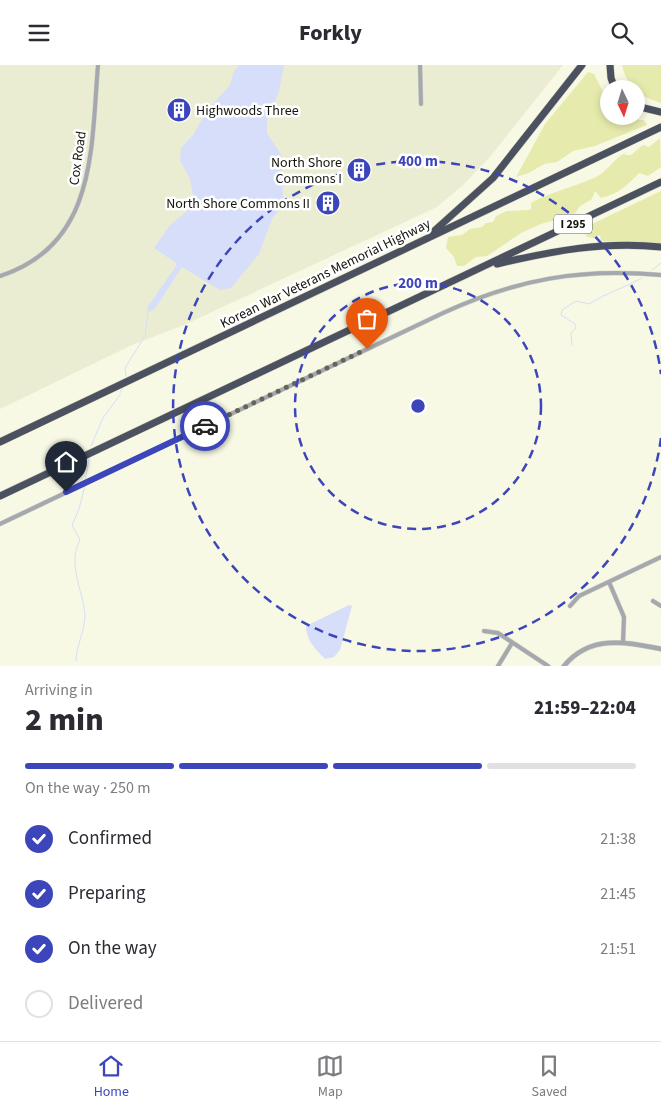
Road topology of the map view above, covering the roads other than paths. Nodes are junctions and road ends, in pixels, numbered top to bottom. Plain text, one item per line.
1 (98, 65) edge
2 (420, 65) edge
3 (582, 65) edge
4 (610, 65) edge
5 (612, 80) edge
6 (420, 104) dead end
7 (645, 108) edge
8 (661, 112) edge
9 (661, 127) edge
10 (661, 182) edge
11 (429, 236) junction
12 (661, 247) edge
13 (485, 267) junction
14 (661, 275) edge
15 (0, 276) edge
16 (0, 442) edge
17 (0, 496) edge
18 (0, 524) edge
19 (661, 557) edge
20 (609, 582) junction
21 (653, 601) dead end
22 (570, 606) dead end
23 (661, 606) edge
24 (484, 631) dead end
25 (623, 642) junction
26 (512, 643) junction
27 (661, 649) edge
28 (498, 666) edge
29 (548, 666) edge
30 (564, 666) edge

1 - 15 street, Cox Road
2 - 6 street
3 - 11 highway
4 - 5 highway
7 - 8 highway
9 - 11 highway, Korean War Veterans Memorial Highway
10 - 13 highway, I 295
11 - 16 highway, Korean War Veterans Memorial Highway
12 - 13 highway
13 - 17 highway, I 295
14 - 18 street
19 - 20 street
20 - 22 street
20 - 25 street
21 - 23 street
24 - 26 street
25 - 27 street
25 - 30 street
26 - 28 street
26 - 29 street

